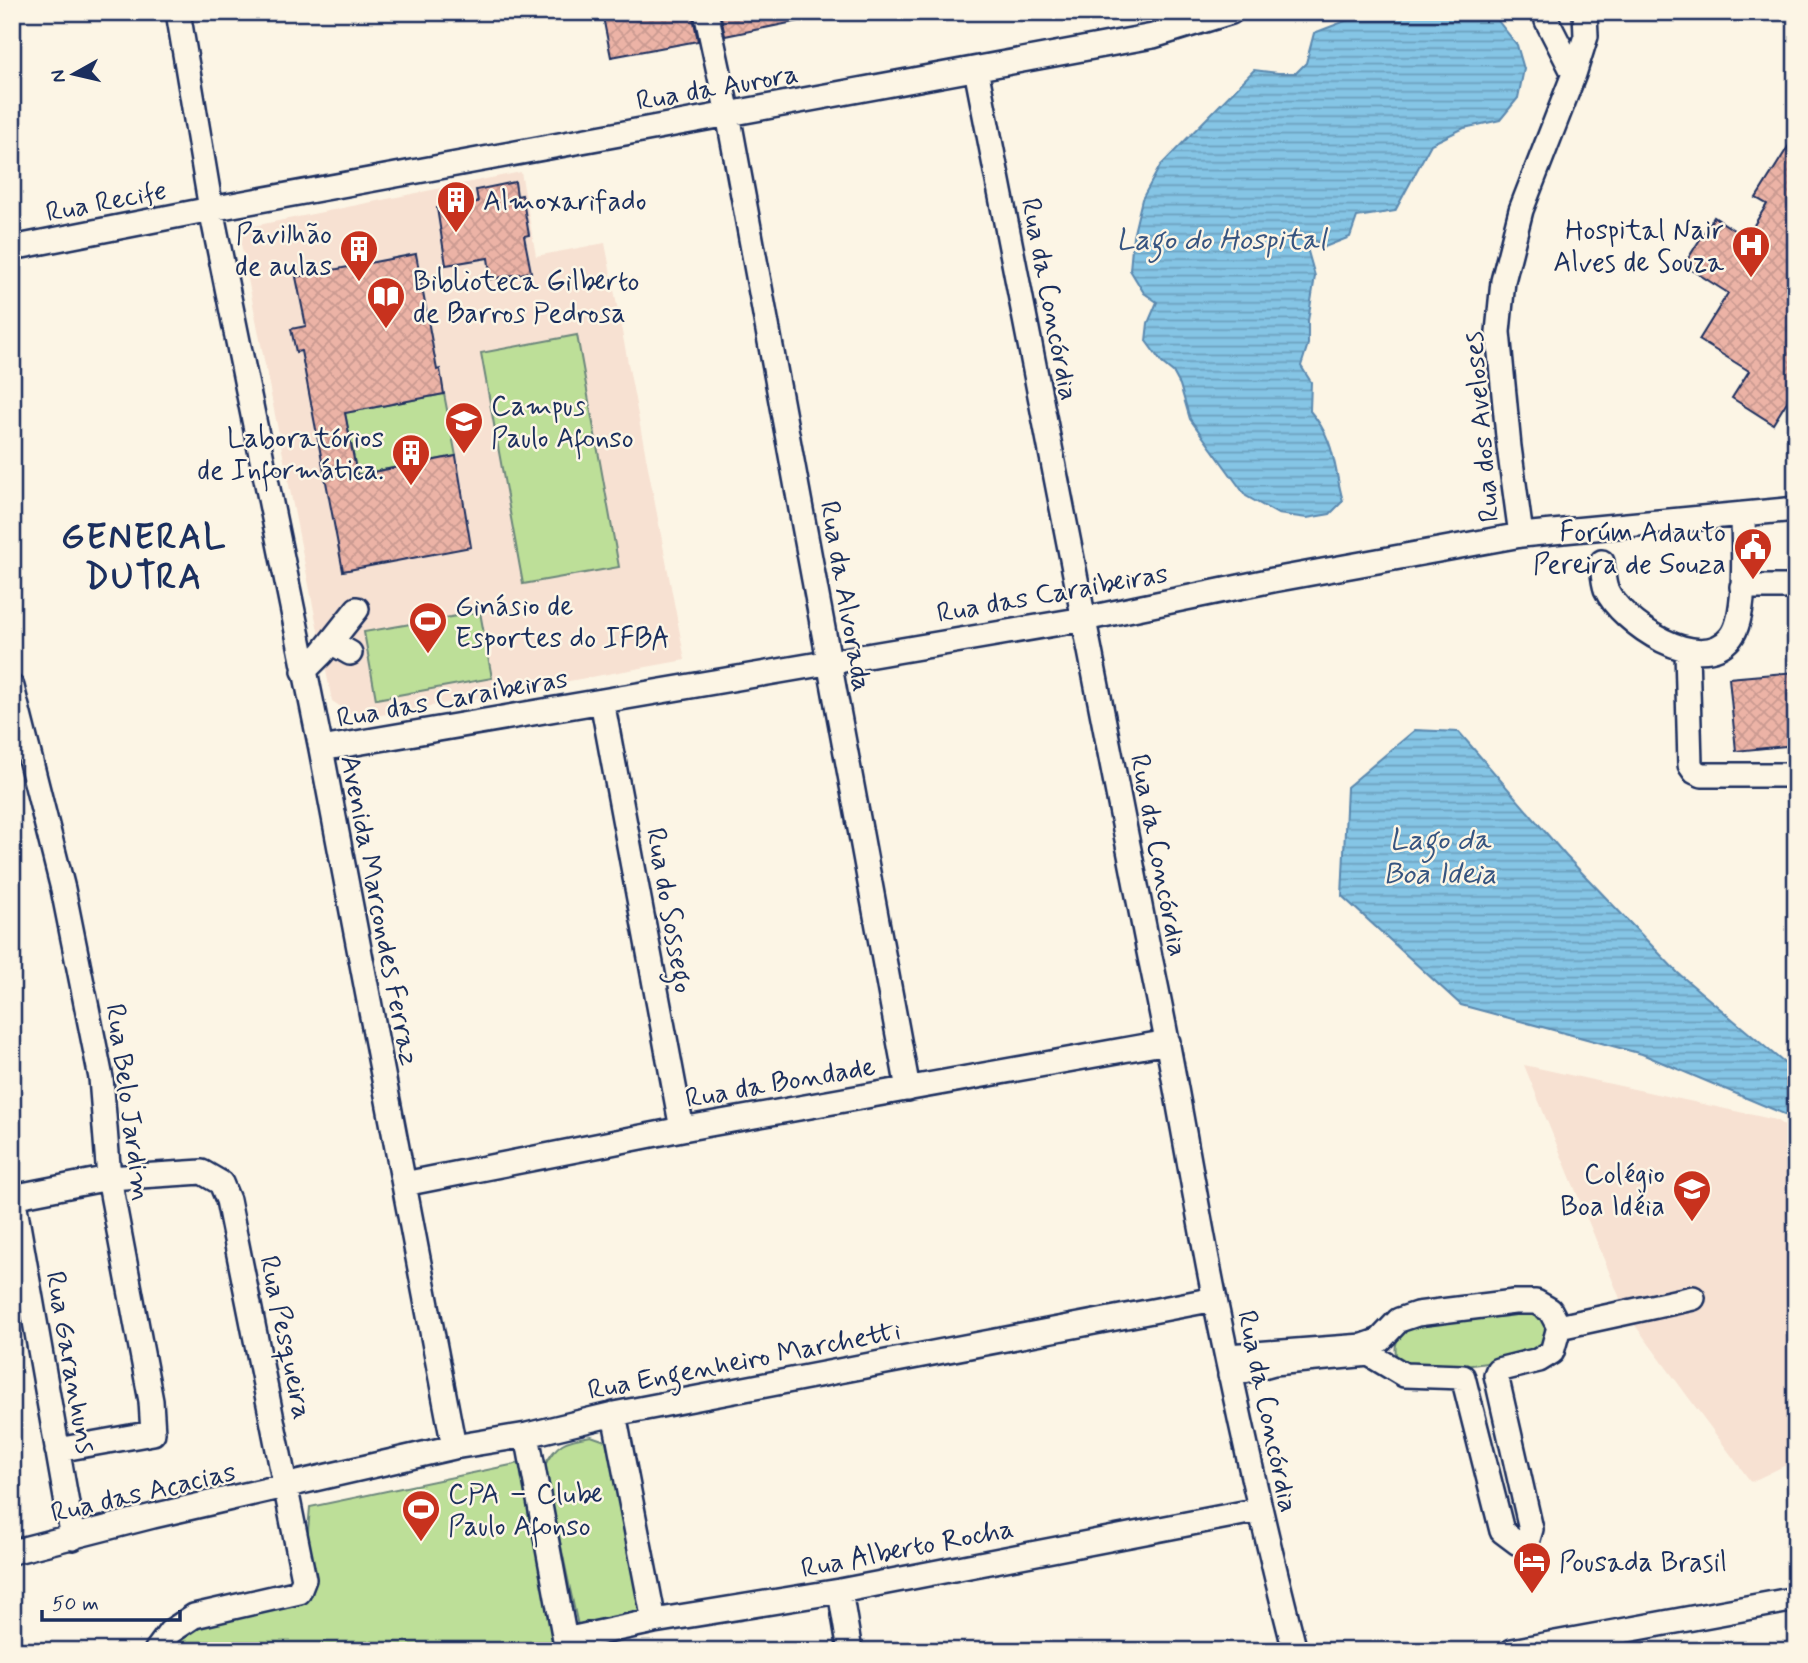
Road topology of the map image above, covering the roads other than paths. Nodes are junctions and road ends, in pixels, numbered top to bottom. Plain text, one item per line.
1 (178, 12) edge
2 (706, 12) edge
3 (1231, 12) edge
4 (1584, 12) edge
5 (1545, 17) edge
6 (976, 69) junction
7 (1574, 74) junction
8 (728, 114) junction
9 (211, 209) junction
10 (12, 248) edge
11 (1796, 509) edge
12 (1744, 514) junction
13 (1521, 535) junction
14 (1601, 562) dead end
15 (1742, 587) junction
16 (1796, 587) edge
17 (357, 609) dead end
18 (1084, 619) junction
19 (1687, 650) junction
20 (828, 661) junction
21 (304, 670) junction
22 (12, 687) edge
23 (602, 701) junction
24 (321, 749) junction
25 (1796, 775) edge
26 (1168, 1042) junction
27 (908, 1089) junction
28 (682, 1129) junction
29 (109, 1178) junction
30 (404, 1184) junction
31 (13, 1197) edge
32 (1693, 1298) dead end
33 (1215, 1299) junction
34 (1559, 1326) junction
35 (1229, 1366) junction
36 (614, 1414) junction
37 (527, 1434) junction
38 (454, 1447) junction
39 (57, 1450) junction
40 (287, 1487) junction
41 (1259, 1510) junction
42 (73, 1538) junction
43 (12, 1552) edge
44 (840, 1591) junction
45 (1796, 1599) edge
46 (654, 1621) junction
47 (566, 1646) edge
48 (156, 1651) edge
49 (850, 1651) edge
50 (1295, 1651) edge
51 (1512, 1651) edge

1 - 9 street, Avenida Marcondes Ferraz
2 - 8 street, Rua da Alvorada
3 - 6 street, Rua da Aurora
4 - 5 street
4 - 7 street, Rua dos Aveloses
5 - 7 street
6 - 8 street, Rua da Aurora
6 - 18 street, Rua da Concórdia
7 - 13 street, Rua dos Aveloses
8 - 9 street, Rua da Aurora
8 - 20 street, Rua da Alvorada
9 - 10 street, Rua Recife
9 - 21 street, Avenida Marcondes Ferraz
11 - 12 street, Rua das Caraibeiras
12 - 13 street, Rua das Caraibeiras
12 - 15 street
13 - 18 street, Rua das Caraibeiras
14 - 19 street
15 - 16 street
15 - 19 street
17 - 21 street
18 - 20 street, Rua das Caraibeiras
18 - 26 street, Rua da Concórdia
19 - 25 street
20 - 23 street, Rua das Caraibeiras
20 - 27 street, Rua da Alvorada
21 - 24 street, Avenida Marcondes Ferraz
22 - 29 street, Rua Belo Jardim
23 - 24 street, Rua das Caraibeiras
23 - 28 street, Rua do Sossego
24 - 30 street, Avenida Marcondes Ferraz
26 - 27 street, Rua da Bondade
26 - 33 street, Rua da Concórdia
27 - 28 street, Rua da Bondade
28 - 30 street, Rua da Bondade
29 - 31 street
29 - 39 street, Rua Belo Jardim
29 - 40 street, Rua Pesqueira
30 - 38 street, Avenida Marcondes Ferraz
31 - 39 street, Rua Garanhuns
32 - 34 street
33 - 35 street, Rua da Concórdia
33 - 36 street, Rua Engenheiro Marchetti
34 - 35 street
34 - 35 street
35 - 41 street, Rua da Concórdia
36 - 37 street, Rua Engenheiro Marchetti
36 - 46 street
37 - 38 street, Rua Engenheiro Marchetti
37 - 47 street
38 - 40 street, Rua Engenheiro Marchetti
39 - 42 street, Rua Garanhuns
40 - 42 street, Rua das Acacias
40 - 48 street, Rua Pesqueira
41 - 44 street, Rua Alberto Rocha
41 - 50 street, Rua da Concórdia
42 - 43 street, Rua das Acacias
44 - 46 street, Rua Alberto Rocha
44 - 49 street
45 - 51 street
46 - 47 street, Rua Alberto Rocha

